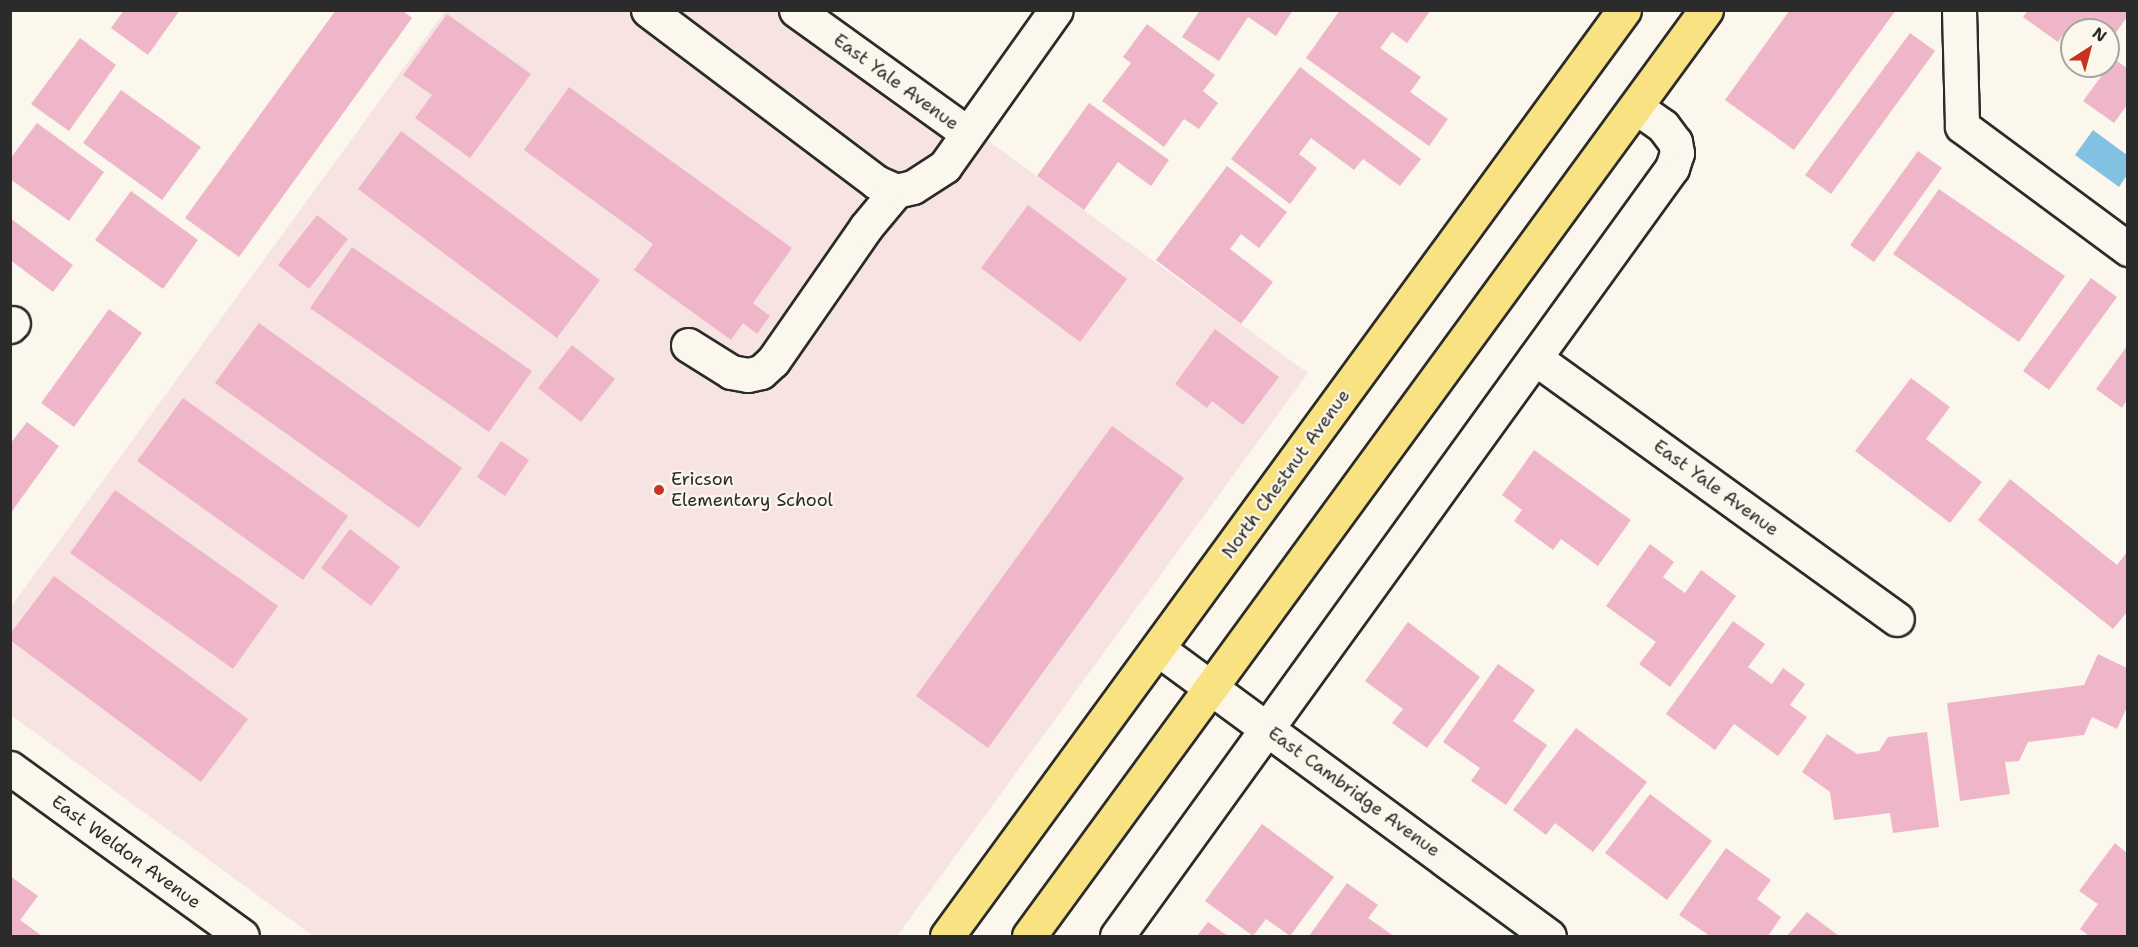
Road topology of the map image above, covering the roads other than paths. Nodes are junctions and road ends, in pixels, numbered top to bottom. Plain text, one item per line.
1 (648, 10) edge
2 (796, 10) edge
3 (1056, 10) edge
4 (1624, 10) edge
5 (1706, 10) edge
6 (1959, 10) edge
7 (1636, 106) junction
8 (967, 133) junction
9 (896, 191) junction
10 (2127, 249) edge
11 (688, 345) dead end
12 (1535, 358) junction
13 (1897, 619) dead end
14 (1158, 649) junction
15 (1211, 688) junction
16 (1265, 727) junction
17 (10, 768) edge
18 (242, 936) edge
19 (947, 936) edge
20 (1029, 936) edge
21 (1117, 936) edge
22 (1549, 936) edge

1 - 9 street
2 - 8 street, East Yale Avenue
3 - 8 street
4 - 14 main road, North Chestnut Avenue
5 - 7 main road
6 - 10 street
7 - 12 street
7 - 15 main road
8 - 9 street
9 - 11 street
12 - 13 street, East Yale Avenue
12 - 16 street
14 - 15 street, East Cambridge Avenue
14 - 19 main road, North Chestnut Avenue
15 - 16 street, East Cambridge Avenue
15 - 20 main road
16 - 21 street
16 - 22 street, East Cambridge Avenue
17 - 18 street, East Weldon Avenue

